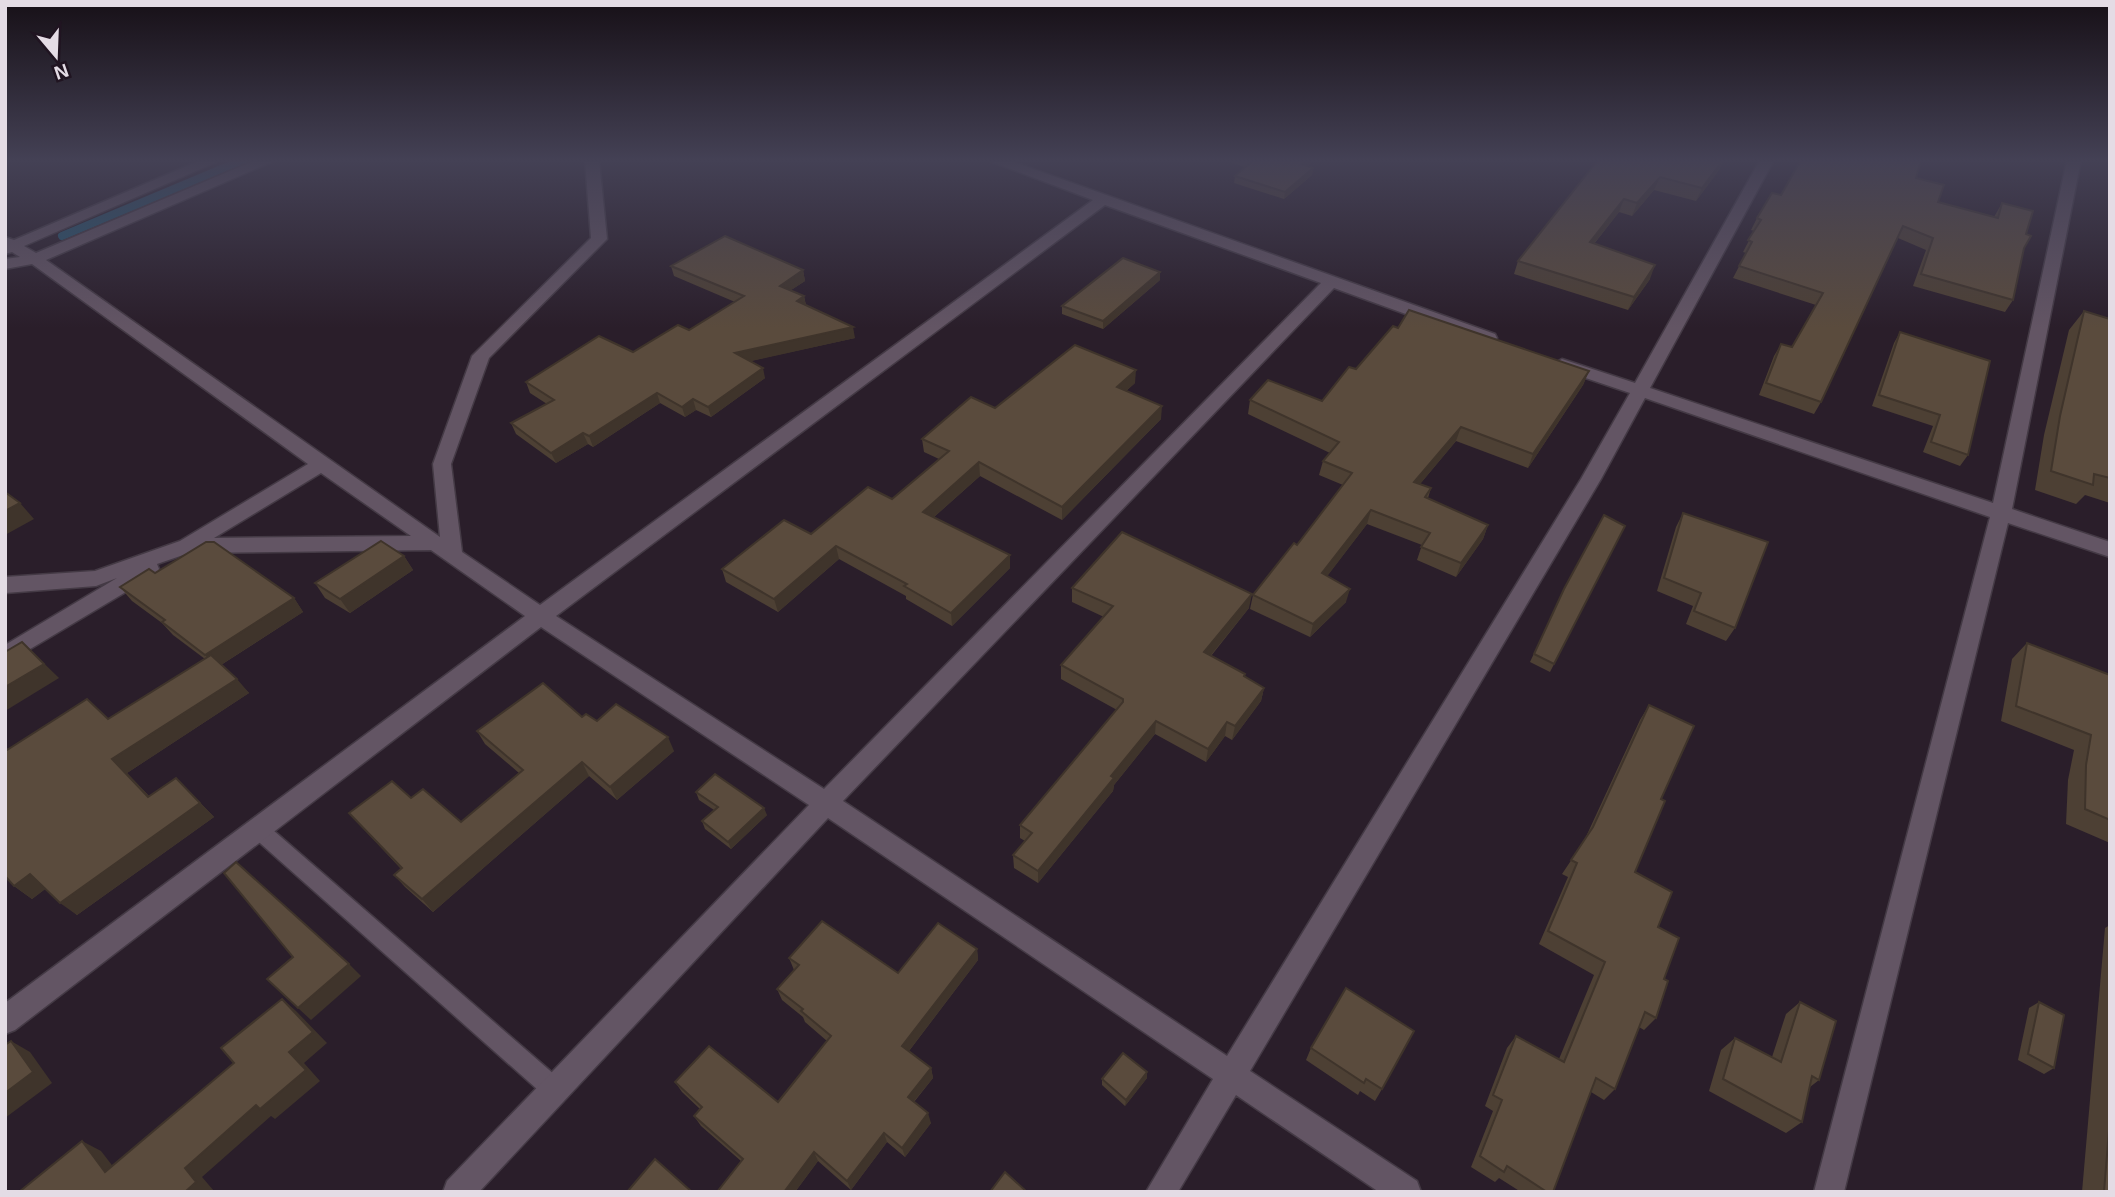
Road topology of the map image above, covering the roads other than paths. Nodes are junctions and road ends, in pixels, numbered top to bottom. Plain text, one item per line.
1 (78, 216) edge
2 (137, 216) edge
3 (597, 216) edge
4 (1081, 216) edge
5 (1151, 216) edge
6 (1736, 216) edge
7 (2062, 216) edge
8 (7, 245) edge
9 (35, 259) junction
10 (5, 264) edge
11 (1332, 281) junction
12 (1499, 341) edge
13 (1550, 360) edge
14 (1640, 392) junction
15 (321, 464) junction
16 (2001, 513) junction
17 (186, 546) junction
18 (443, 549) junction
19 (2110, 550) edge
20 (5, 585) edge
21 (540, 617) junction
22 (5, 656) edge
23 (826, 803) junction
24 (259, 830) junction
25 (5, 1020) edge
26 (1232, 1075) junction
27 (555, 1090) junction
28 (458, 1192) edge
29 (1161, 1192) edge
30 (1406, 1192) edge
31 (1829, 1192) edge

1 - 8 street
2 - 9 street
3 - 18 street
4 - 21 street
5 - 11 street
6 - 14 street
7 - 16 street
8 - 9 street
9 - 10 street
9 - 15 street
11 - 12 street
11 - 23 street
13 - 14 street
14 - 16 street
14 - 26 street
15 - 17 street
15 - 18 street
16 - 19 street
16 - 31 street
17 - 18 street
17 - 20 street
17 - 22 street
18 - 21 street
21 - 23 street
21 - 24 street
23 - 26 street
23 - 27 street
24 - 25 street
24 - 27 lane
26 - 29 street
26 - 30 street
27 - 28 street

